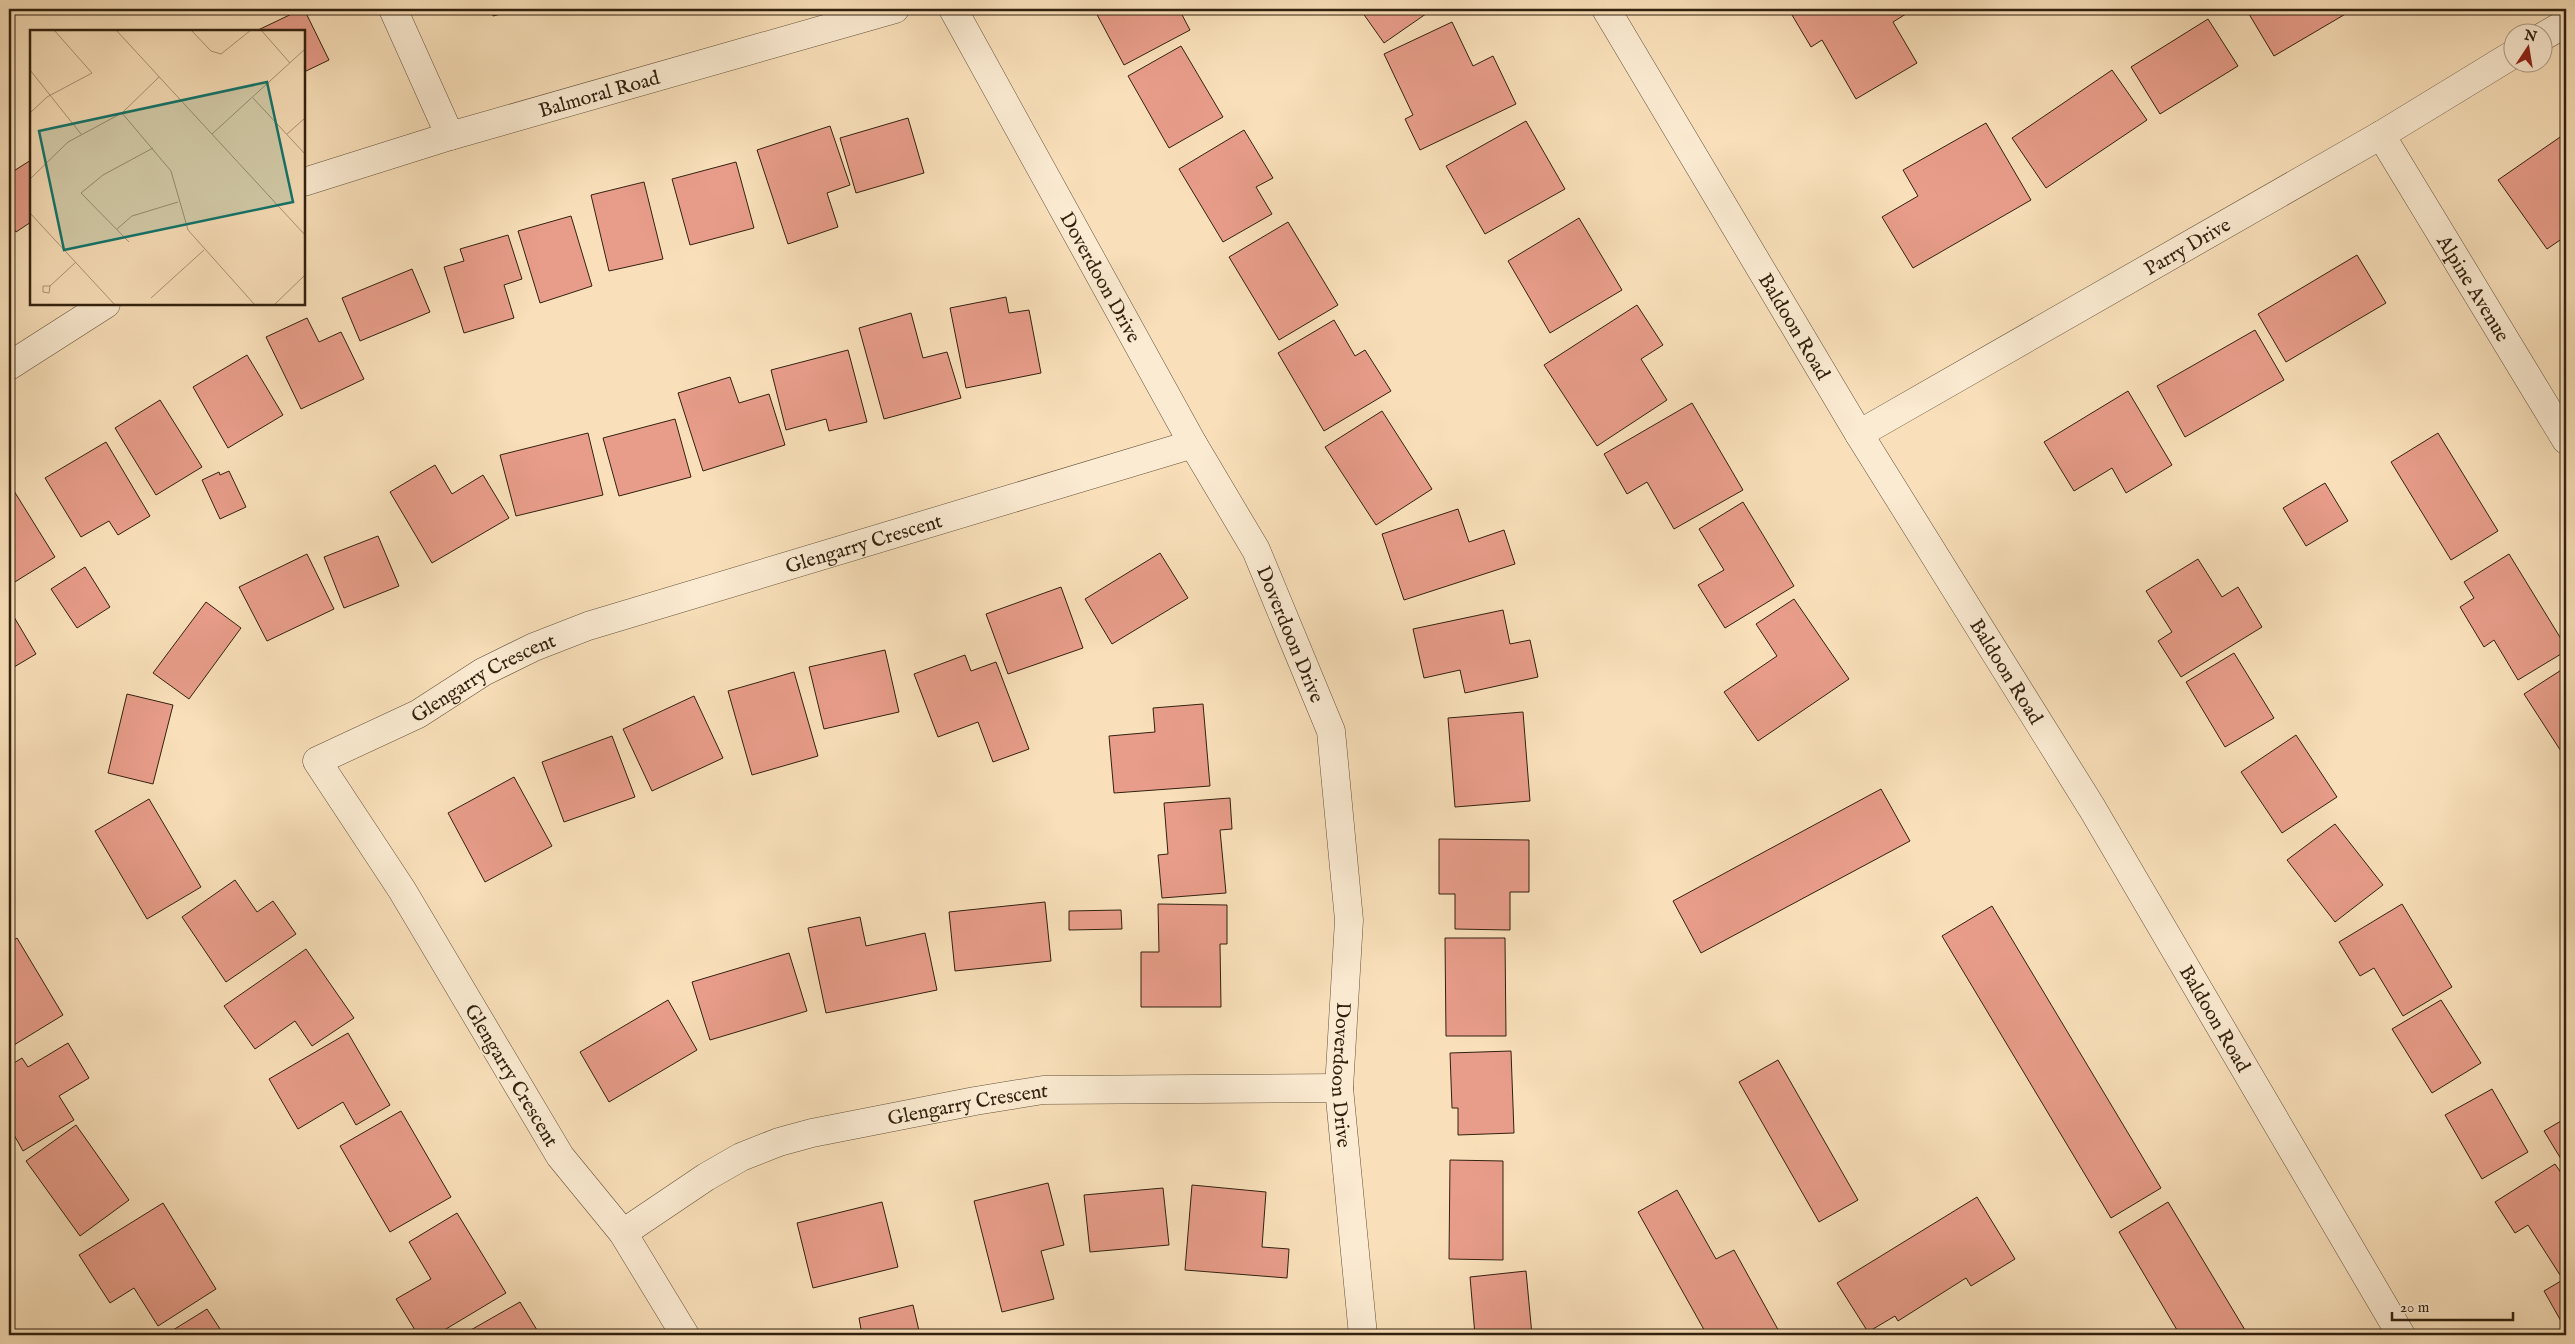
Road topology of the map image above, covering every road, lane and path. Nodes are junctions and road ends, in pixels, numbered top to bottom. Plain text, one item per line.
1 (392, 9) edge
2 (895, 9) edge
3 (953, 9) edge
4 (1606, 9) edge
5 (2566, 22) edge
6 (2552, 31) edge
7 (2502, 61) edge
8 (2381, 135) junction
9 (450, 136) junction
10 (305, 182) edge
11 (104, 305) edge
12 (9, 366) edge
13 (1859, 434) junction
14 (2566, 440) edge
15 (1193, 444) junction
16 (1340, 1088) junction
17 (623, 1234) junction
18 (685, 1335) edge
19 (1363, 1335) edge
20 (2401, 1335) edge

1 - 9 street
2 - 9 street, Balmoral Road
3 - 15 street, Doverdoon Drive
4 - 13 street, Baldoon Road
5 - 6 street
7 - 8 street, Parry Drive
8 - 13 street, Parry Drive
8 - 14 street, Alpine Avenue
9 - 10 street, Balmoral Road
11 - 12 street
13 - 20 street, Baldoon Road
15 - 16 street, Doverdoon Drive
15 - 17 street, Glengarry Crescent
16 - 17 street, Glengarry Crescent
16 - 19 street, Doverdoon Drive
17 - 18 street, Glengarry Crescent

